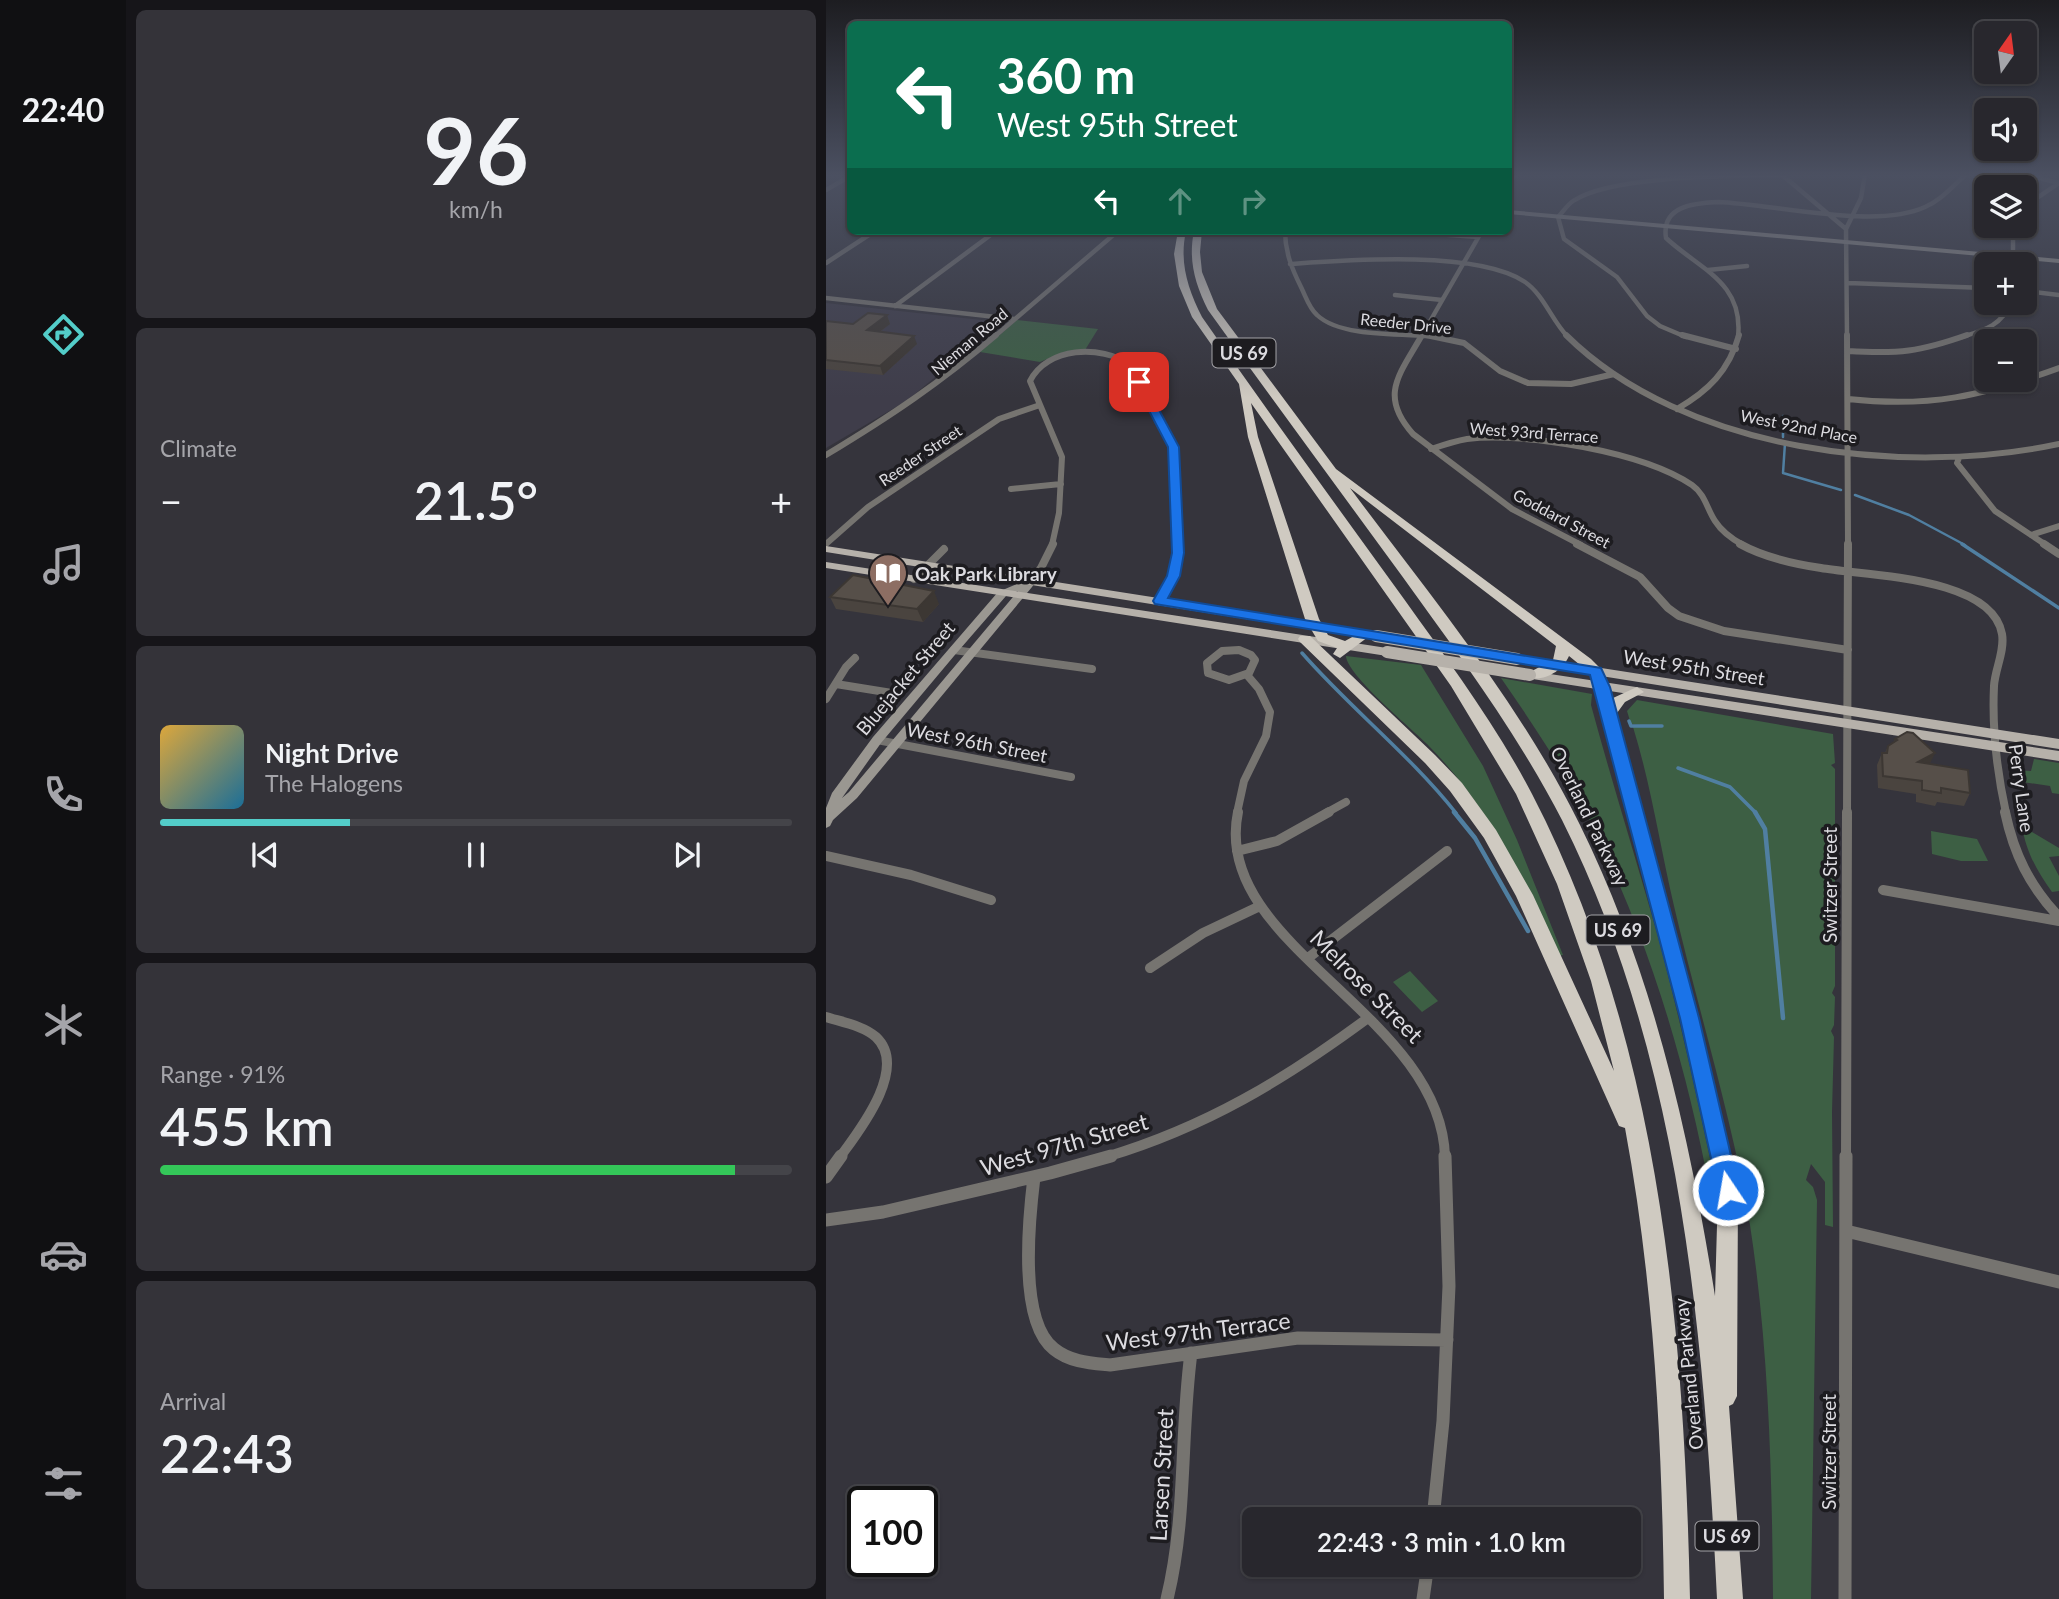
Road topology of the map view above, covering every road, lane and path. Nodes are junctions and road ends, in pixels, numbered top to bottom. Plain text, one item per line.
1 (848, 249) edge
2 (972, 249) edge
3 (1097, 249) edge
4 (1180, 249) edge
5 (1196, 249) edge
6 (1288, 249) edge
7 (1472, 249) edge
8 (1577, 249) edge
9 (1679, 249) edge
10 (1847, 249) edge
11 (1920, 249) edge
12 (1974, 253) edge
13 (2037, 259) edge
14 (2059, 261) edge
15 (826, 263) edge
16 (1290, 264) junction
17 (1462, 265) junction
18 (1747, 265) dead end
19 (1709, 270) junction
20 (1848, 283) junction
21 (1974, 288) edge
22 (2037, 292) edge
23 (1395, 295) dead end
24 (2059, 295) edge
25 (826, 298) edge
26 (1442, 300) junction
27 (895, 306) junction
28 (2007, 315) edge
29 (1014, 319) junction
30 (1422, 334) junction
31 (1736, 349) junction
32 (1848, 351) junction
33 (2059, 368) edge
34 (1614, 374) junction
35 (1241, 380) junction
36 (1849, 398) junction
37 (1040, 405) junction
38 (1677, 409) junction
39 (2059, 444) edge
40 (1431, 449) junction
41 (1848, 451) junction
42 (826, 456) edge
43 (1959, 458) junction
44 (1324, 463) junction
45 (1061, 484) junction
46 (1012, 489) dead end
47 (2059, 526) edge
48 (2031, 535) junction
49 (826, 547) edge
50 (944, 549) dead end
51 (2059, 554) edge
52 (826, 565) edge
53 (928, 565) junction
54 (1847, 570) junction
55 (914, 579) junction
56 (1031, 581) junction
57 (1002, 594) junction
58 (1021, 596) junction
59 (1160, 601) junction
60 (1315, 625) junction
61 (1371, 635) junction
62 (1305, 639) junction
63 (1563, 645) junction
64 (1346, 646) junction
65 (954, 650) junction
66 (1848, 650) junction
67 (973, 653) junction
68 (855, 658) dead end
69 (1559, 665) junction
70 (1092, 668) dead end
71 (1339, 670) junction
72 (1596, 671) junction
73 (1247, 675) junction
74 (1532, 675) junction
75 (836, 684) junction
76 (1603, 687) junction
77 (1637, 692) junction
78 (898, 694) dead end
79 (826, 699) edge
80 (1610, 713) junction
81 (1847, 718) junction
82 (877, 740) junction
83 (1997, 740) junction
84 (896, 744) junction
85 (2059, 744) edge
86 (2059, 756) edge
87 (1071, 777) dead end
88 (1346, 802) dead end
89 (827, 821) edge
90 (1237, 851) junction
91 (1447, 851) dead end
92 (826, 856) edge
93 (1884, 890) dead end
94 (990, 900) dead end
95 (1260, 906) junction
96 (2059, 919) edge
97 (1308, 958) junction
98 (1150, 968) dead end
99 (826, 1017) edge
100 (1368, 1018) junction
101 (1639, 1147) junction
102 (826, 1177) edge
103 (1034, 1177) junction
104 (826, 1220) edge
105 (1846, 1231) junction
106 (2059, 1283) edge
107 (1447, 1340) junction
108 (1191, 1353) junction
109 (1724, 1472) junction
110 (1434, 1507) edge
111 (1426, 1577) edge
112 (1167, 1599) edge
113 (1423, 1599) edge
114 (1677, 1599) edge
115 (1730, 1599) edge
116 (1845, 1599) edge

1 - 15 street
2 - 27 street
3 - 29 street, Nieman Road
4 - 35 highway, Overland Parkway / US 69
5 - 44 highway, Overland Parkway / US 69
6 - 16 street, Reeder Drive
7 - 17 street, Goddard Street
8 - 31 street
9 - 19 street
10 - 20 street, Switzer Street
11 - 12 street
13 - 14 street
16 - 17 street, West 92nd Place
16 - 30 street, Reeder Drive
17 - 26 street, Goddard Street
17 - 34 street, West 92nd Place
18 - 19 street
19 - 31 street
20 - 21 street
20 - 32 street, Switzer Street
22 - 24 street
23 - 26 street
25 - 27 street
26 - 30 street, Goddard Street
27 - 29 street
28 - 32 street
29 - 42 street, Nieman Road
30 - 34 street, Reeder Drive
30 - 40 street, Goddard Street
31 - 38 street
32 - 36 street, Switzer Street
33 - 36 street
34 - 38 street, West 92nd Place
35 - 60 highway
35 - 101 highway, Overland Parkway / US 69
36 - 41 street, Switzer Street
37 - 45 street, Bluejacket Street
37 - 49 street, Reeder Street
37 - 59 street, Bluejacket Street
38 - 41 street, West 92nd Place
39 - 43 street, West 92nd Place
40 - 54 street, West 93rd Terrace
40 - 66 street, Goddard Street
41 - 43 street, West 92nd Place
41 - 54 street, Switzer Street
43 - 48 street
44 - 63 highway
44 - 109 highway, Overland Parkway / US 69
45 - 46 street
45 - 56 street, Bluejacket Street
47 - 48 street
48 - 51 street
49 - 53 main road, West 95th Street
50 - 53 street
52 - 55 main road, West 95th Street
53 - 55 street
53 - 56 main road, West 95th Street
54 - 66 street, Switzer Street
54 - 83 street, West 93rd Terrace
55 - 57 main road, West 95th Street
56 - 57 street, Bluejacket Street
56 - 58 street, Bluejacket Street
56 - 59 main road, West 95th Street
57 - 58 main road, West 95th Street
57 - 65 street, Bluejacket Street
58 - 62 main road, West 95th Street
58 - 67 street, Bluejacket Street
59 - 60 main road, West 95th Street
60 - 61 main road, West 95th Street
60 - 64 highway
61 - 64 highway
61 - 69 main road, West 95th Street, bridge
62 - 64 main road, West 95th Street
62 - 71 highway
63 - 69 highway
63 - 72 highway
64 - 71 highway
64 - 74 main road, West 95th Street, bridge
65 - 67 street
65 - 82 street, Bluejacket Street
66 - 81 street, Switzer Street
67 - 70 street
67 - 84 street, Bluejacket Street
68 - 75 street
69 - 72 main road, West 95th Street
69 - 74 highway
71 - 101 highway
72 - 76 highway
72 - 81 main road, West 95th Street
73 - 73 street, Melrose Street
73 - 90 street, Melrose Street
74 - 76 main road, West 95th Street
75 - 78 street
75 - 79 street
76 - 77 main road, West 95th Street
76 - 80 highway
77 - 80 highway
77 - 81 main road, West 95th Street
80 - 109 highway
81 - 83 main road, West 95th Street
81 - 105 street, Switzer Street
82 - 84 street, West 96th Street
82 - 89 street, Bluejacket Street
83 - 85 main road, West 95th Street
83 - 86 main road, West 95th Street
83 - 96 street, Perry Lane
84 - 87 street, West 96th Street
84 - 89 street, Bluejacket Street
88 - 90 street
90 - 95 street, Melrose Street
91 - 97 street
92 - 94 street
93 - 96 street
95 - 97 street, Melrose Street
95 - 98 street
97 - 100 street, Melrose Street
99 - 102 street
100 - 103 street, West 97th Street
100 - 107 street, Melrose Street
101 - 114 highway, Overland Parkway / US 69
103 - 104 street, West 97th Street
103 - 108 street, West 97th Terrace
105 - 106 street
105 - 116 street, Switzer Street
107 - 108 street, West 97th Terrace
107 - 110 street, Melrose Street
108 - 112 street, Larsen Street
109 - 115 highway, Overland Parkway / US 69
111 - 113 street

